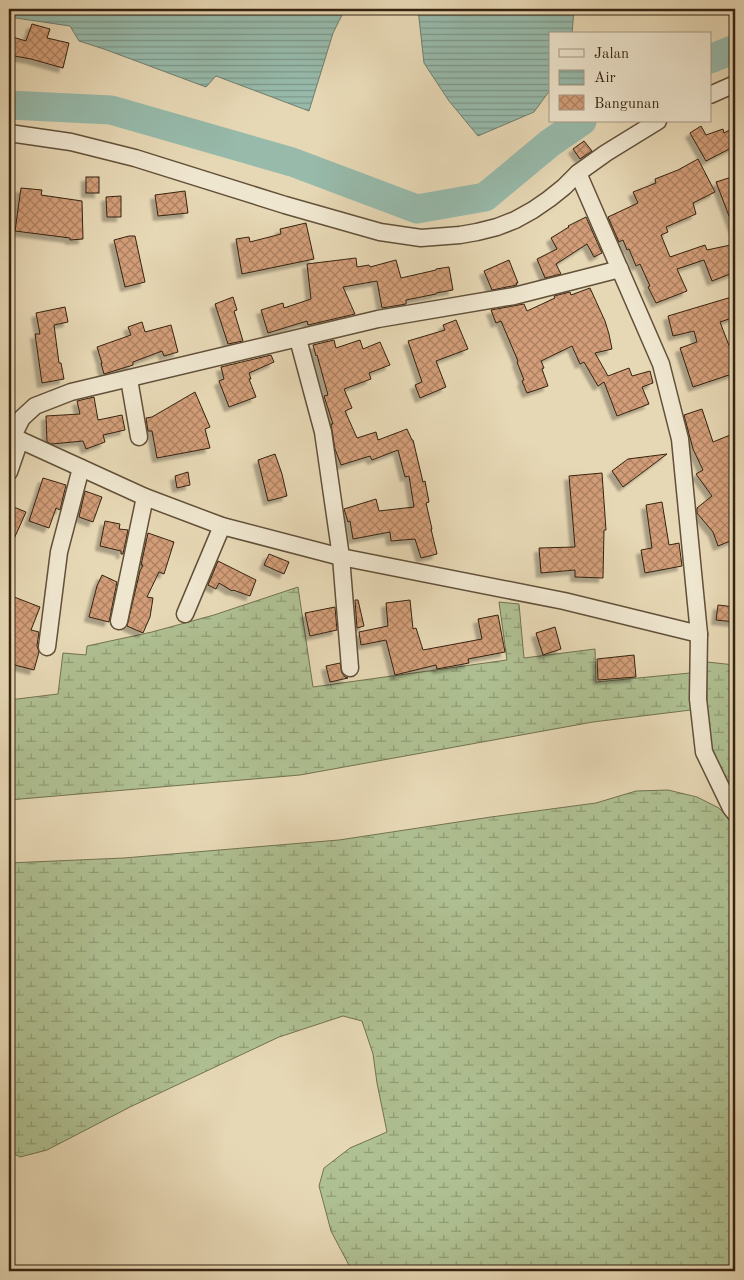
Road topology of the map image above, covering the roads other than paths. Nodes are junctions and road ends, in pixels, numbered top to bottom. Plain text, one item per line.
1 (735, 84) edge
2 (712, 94) edge
3 (656, 122) edge
4 (9, 133) edge
5 (578, 173) junction
6 (620, 269) junction
7 (298, 339) junction
8 (129, 379) junction
9 (14, 437) edge
10 (139, 437) dead end
11 (81, 468) junction
12 (9, 472) edge
13 (145, 497) junction
14 (222, 526) junction
15 (341, 557) junction
16 (185, 614) dead end
17 (119, 621) dead end
18 (699, 634) junction
19 (47, 647) dead end
20 (350, 668) dead end
21 (735, 813) edge

1 - 2 street
3 - 5 street
4 - 5 street
5 - 6 street
6 - 7 street
6 - 18 street
7 - 8 street
7 - 15 street
8 - 9 street
8 - 10 street
9 - 11 street
9 - 12 street
11 - 13 street
11 - 19 street
13 - 14 street
13 - 17 street
14 - 15 street
14 - 16 street
15 - 18 street
15 - 20 street
18 - 21 street

